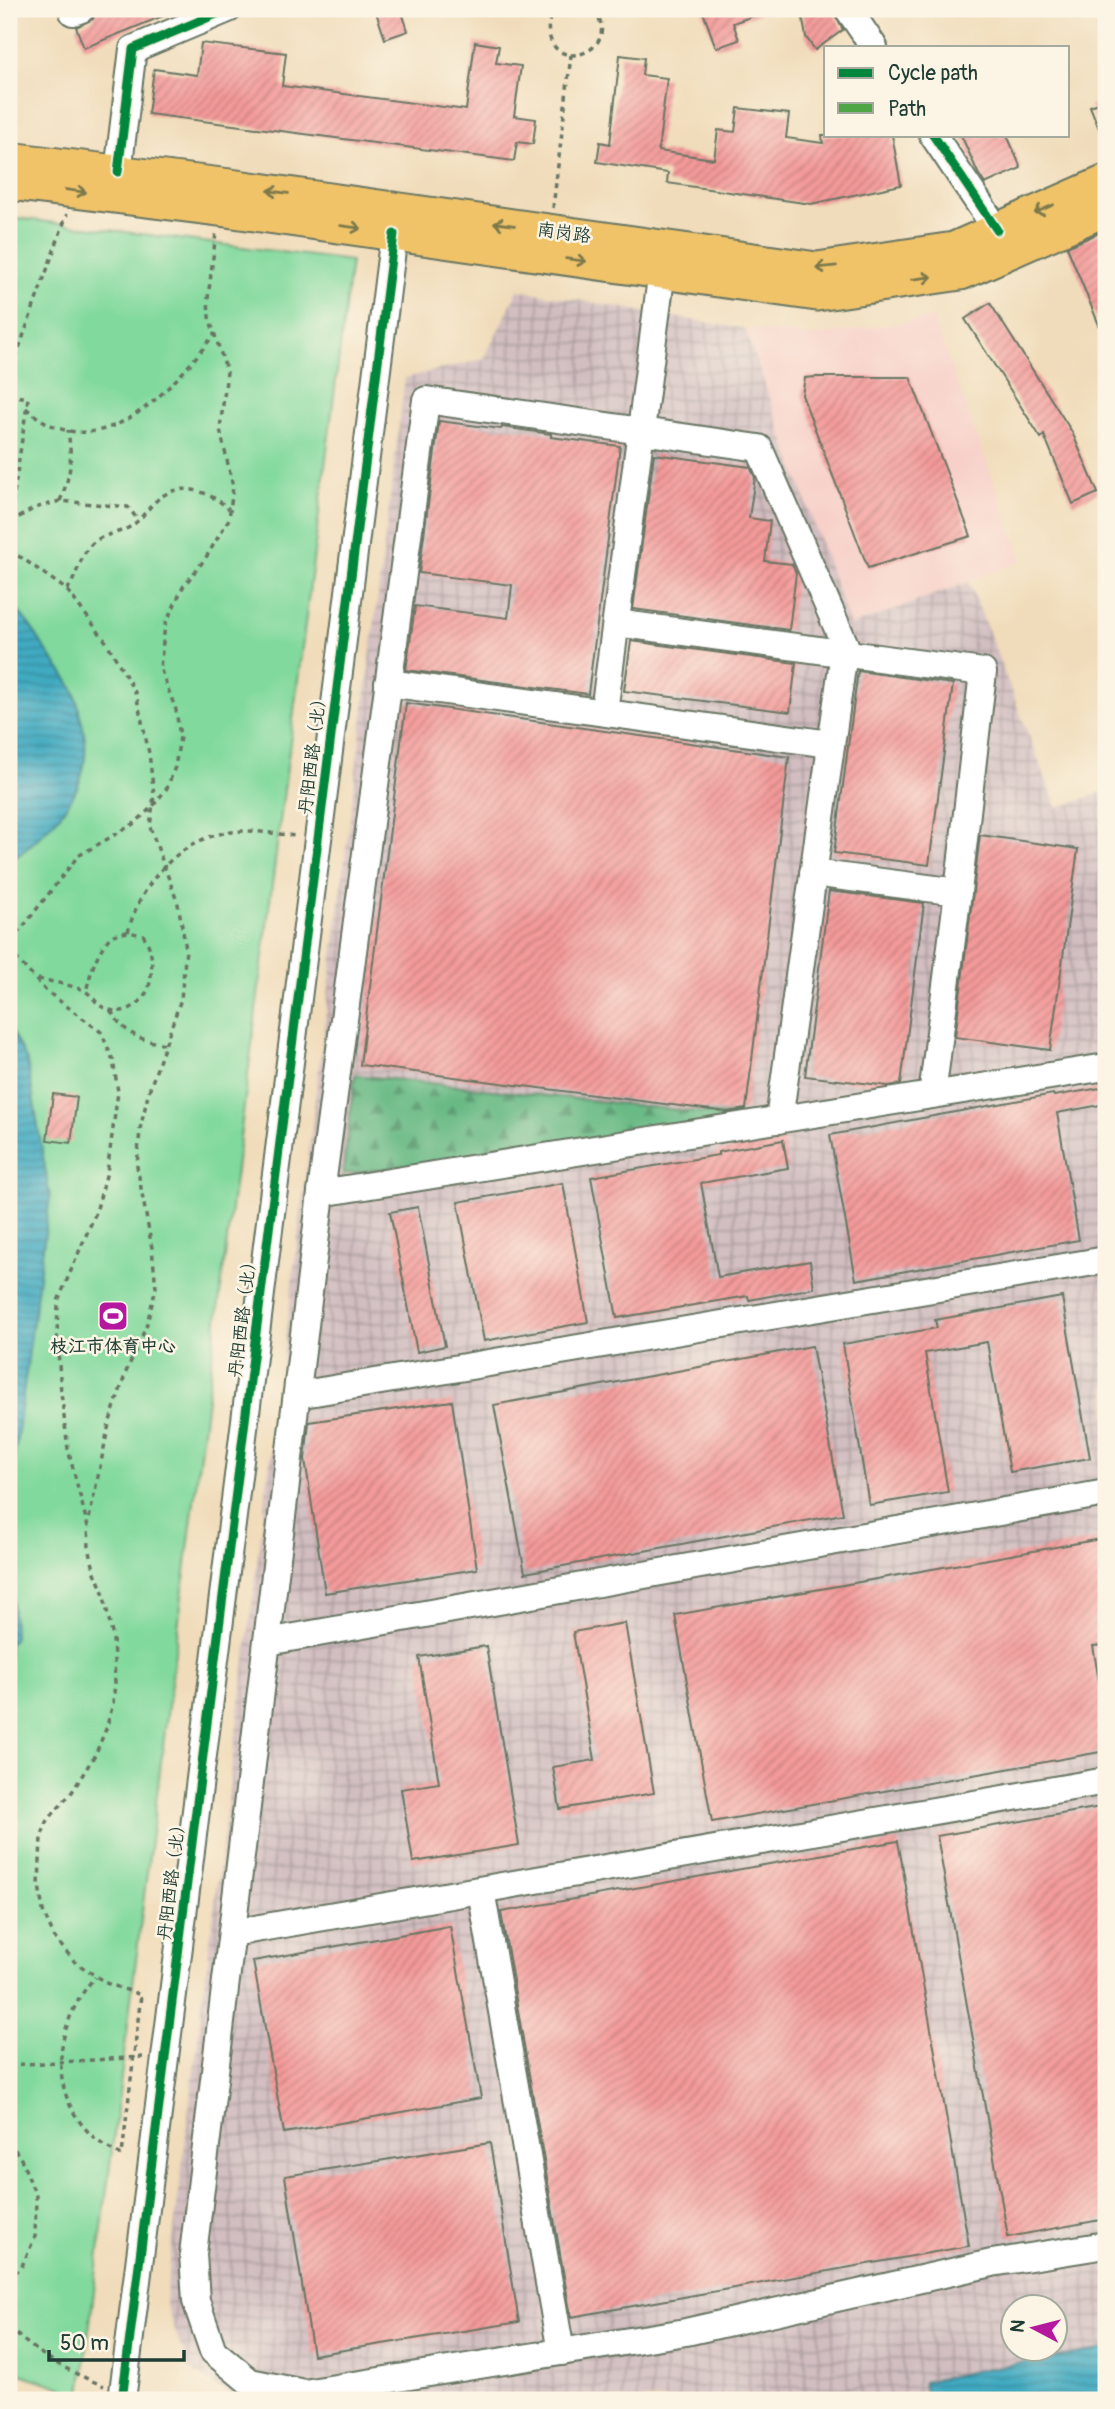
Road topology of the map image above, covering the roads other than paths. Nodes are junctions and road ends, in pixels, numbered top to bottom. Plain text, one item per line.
1 (228, 9) edge
2 (848, 9) edge
3 (873, 46) edge
4 (934, 136) edge
5 (9, 159) edge
6 (118, 172) junction
7 (1106, 182) edge
8 (9, 183) edge
9 (1106, 209) edge
10 (997, 230) junction
11 (394, 234) junction
12 (663, 260) junction
13 (641, 431) junction
14 (616, 623) junction
15 (843, 654) junction
16 (388, 683) junction
17 (604, 712) junction
18 (830, 744) junction
19 (813, 873) junction
20 (958, 892) junction
21 (1106, 1067) edge
22 (932, 1095) junction
23 (779, 1120) junction
24 (321, 1193) junction
25 (1106, 1260) edge
26 (297, 1395) junction
27 (1106, 1493) edge
28 (267, 1642) junction
29 (1106, 1781) edge
30 (481, 1890) junction
31 (232, 1933) junction
32 (1106, 2245) edge
33 (561, 2352) junction
34 (123, 2397) edge

1 - 6 street
2 - 3 street
4 - 10 street
5 - 6 main road, 南岗路
12 -> 6 main road, 南岗路
7 -> 10 main road, 南岗路
8 -> 11 main road, 南岗路
12 -> 9 main road, 南岗路
10 -> 12 main road, 南岗路
11 -> 12 main road, 南岗路
11 - 34 street, 丹阳西路（北）
12 - 13 street
13 - 14 street
13 - 15 street
13 - 16 street
14 - 15 street
14 - 17 street
15 - 18 street
15 - 20 street
16 - 17 street
16 - 24 street
17 - 18 street
18 - 19 street
19 - 20 street
19 - 23 street
20 - 22 street
21 - 22 street
22 - 23 street
23 - 24 street
24 - 26 street
25 - 26 street
26 - 28 street
27 - 28 street
28 - 31 street
29 - 30 street
30 - 31 street
30 - 33 street
31 - 33 street
32 - 33 street

